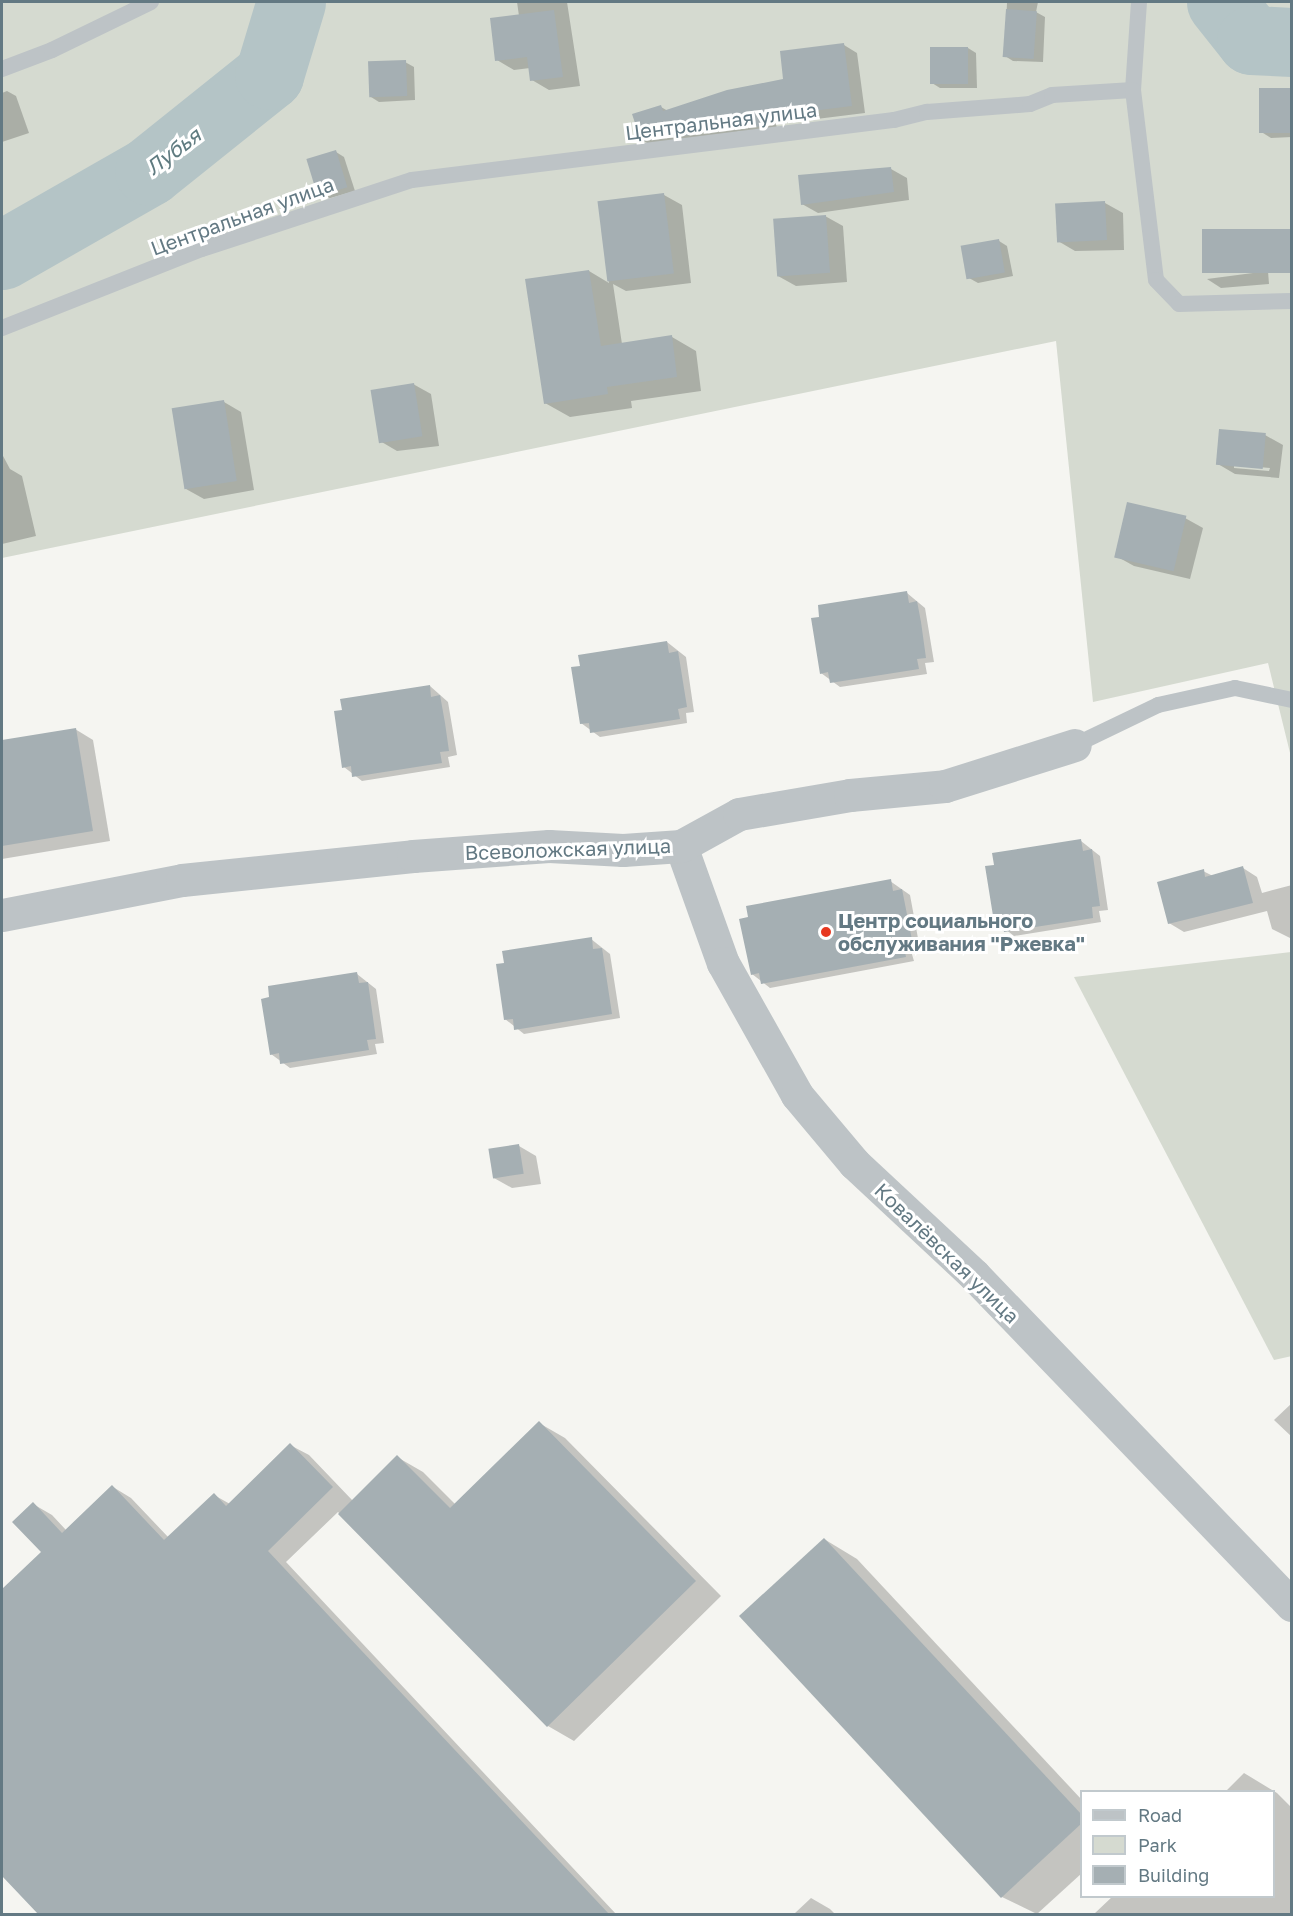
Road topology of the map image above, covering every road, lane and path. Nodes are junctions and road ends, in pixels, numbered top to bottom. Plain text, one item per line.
1 (151, 2) edge
2 (1139, 2) edge
3 (2, 69) edge
4 (1133, 90) junction
5 (1292, 301) edge
6 (2, 328) edge
7 (1292, 700) edge
8 (1075, 745) joint
9 (681, 846) junction
10 (2, 915) edge
11 (1292, 1605) edge

1 - 3 lane
2 - 4 lane
4 - 5 lane
4 - 6 lane, Центральная улица
7 - 8 lane, Всеволожская улица
8 - 9 street, Всеволожская улица
9 - 10 street, Всеволожская улица
9 - 11 street, Ковалёвская улица

